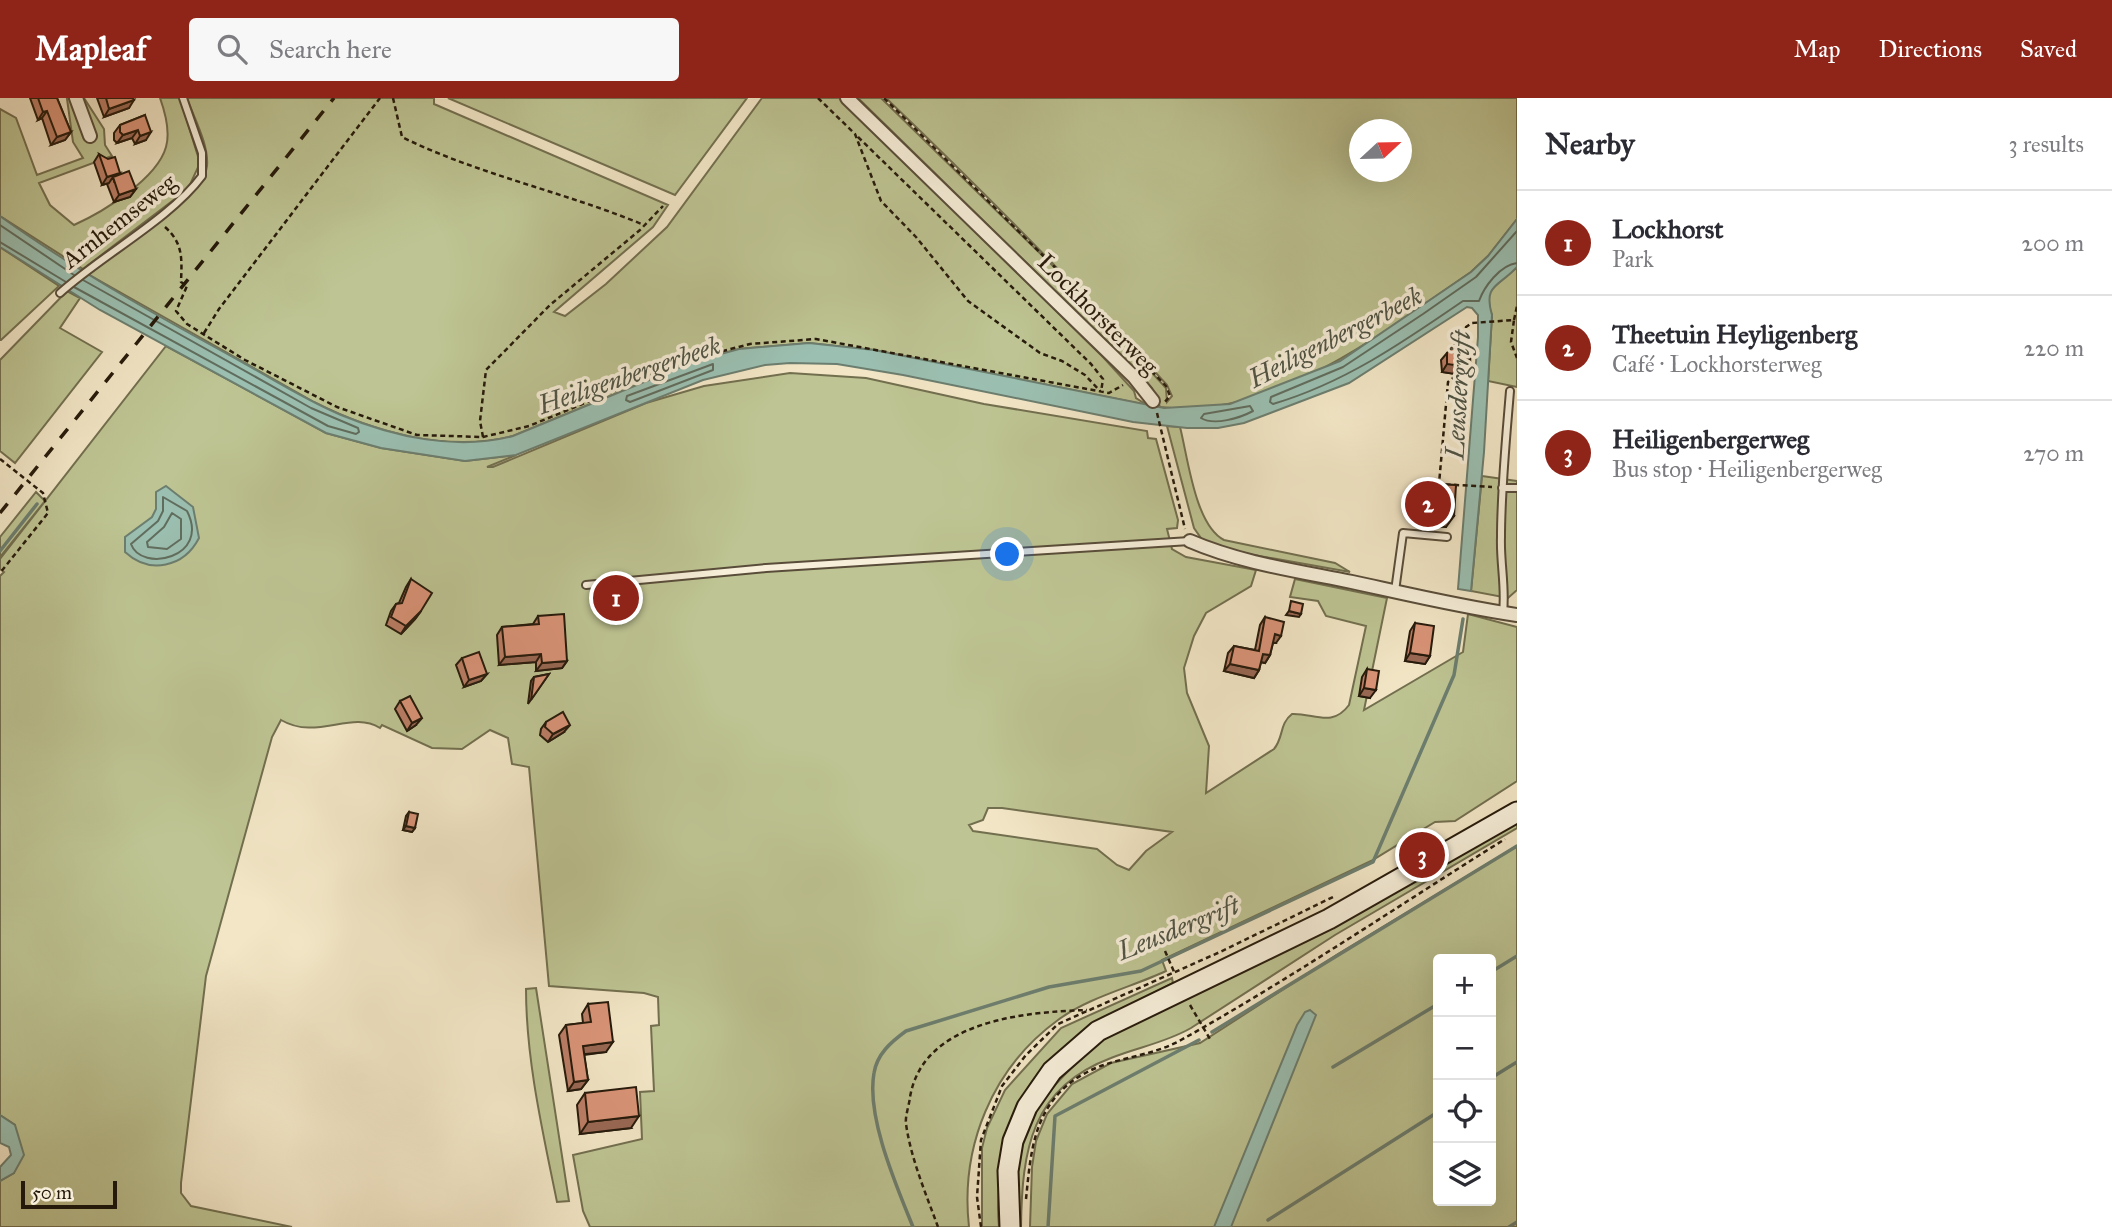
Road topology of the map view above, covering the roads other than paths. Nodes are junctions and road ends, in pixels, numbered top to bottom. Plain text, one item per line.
1 (76, 98) edge
2 (183, 98) edge
3 (847, 98) edge
4 (90, 136) dead end
5 (60, 293) dead end
6 (1510, 391) dead end
7 (1154, 403) road end
8 (1503, 488) junction
9 (1517, 488) edge
10 (1447, 537) dead end
11 (1190, 541) joint
12 (586, 585) dead end
13 (1395, 591) junction
14 (1503, 613) junction
15 (1517, 615) edge
16 (1517, 812) edge
17 (1010, 1227) edge

1 - 4 street
2 - 5 lane, Arnhemseweg
3 - 7 street, Lockhorsterweg
6 - 8 lane
8 - 9 lane
8 - 14 lane
10 - 13 lane
11 - 12 lane
11 - 13 street
13 - 14 street
14 - 15 street
16 - 17 main road

